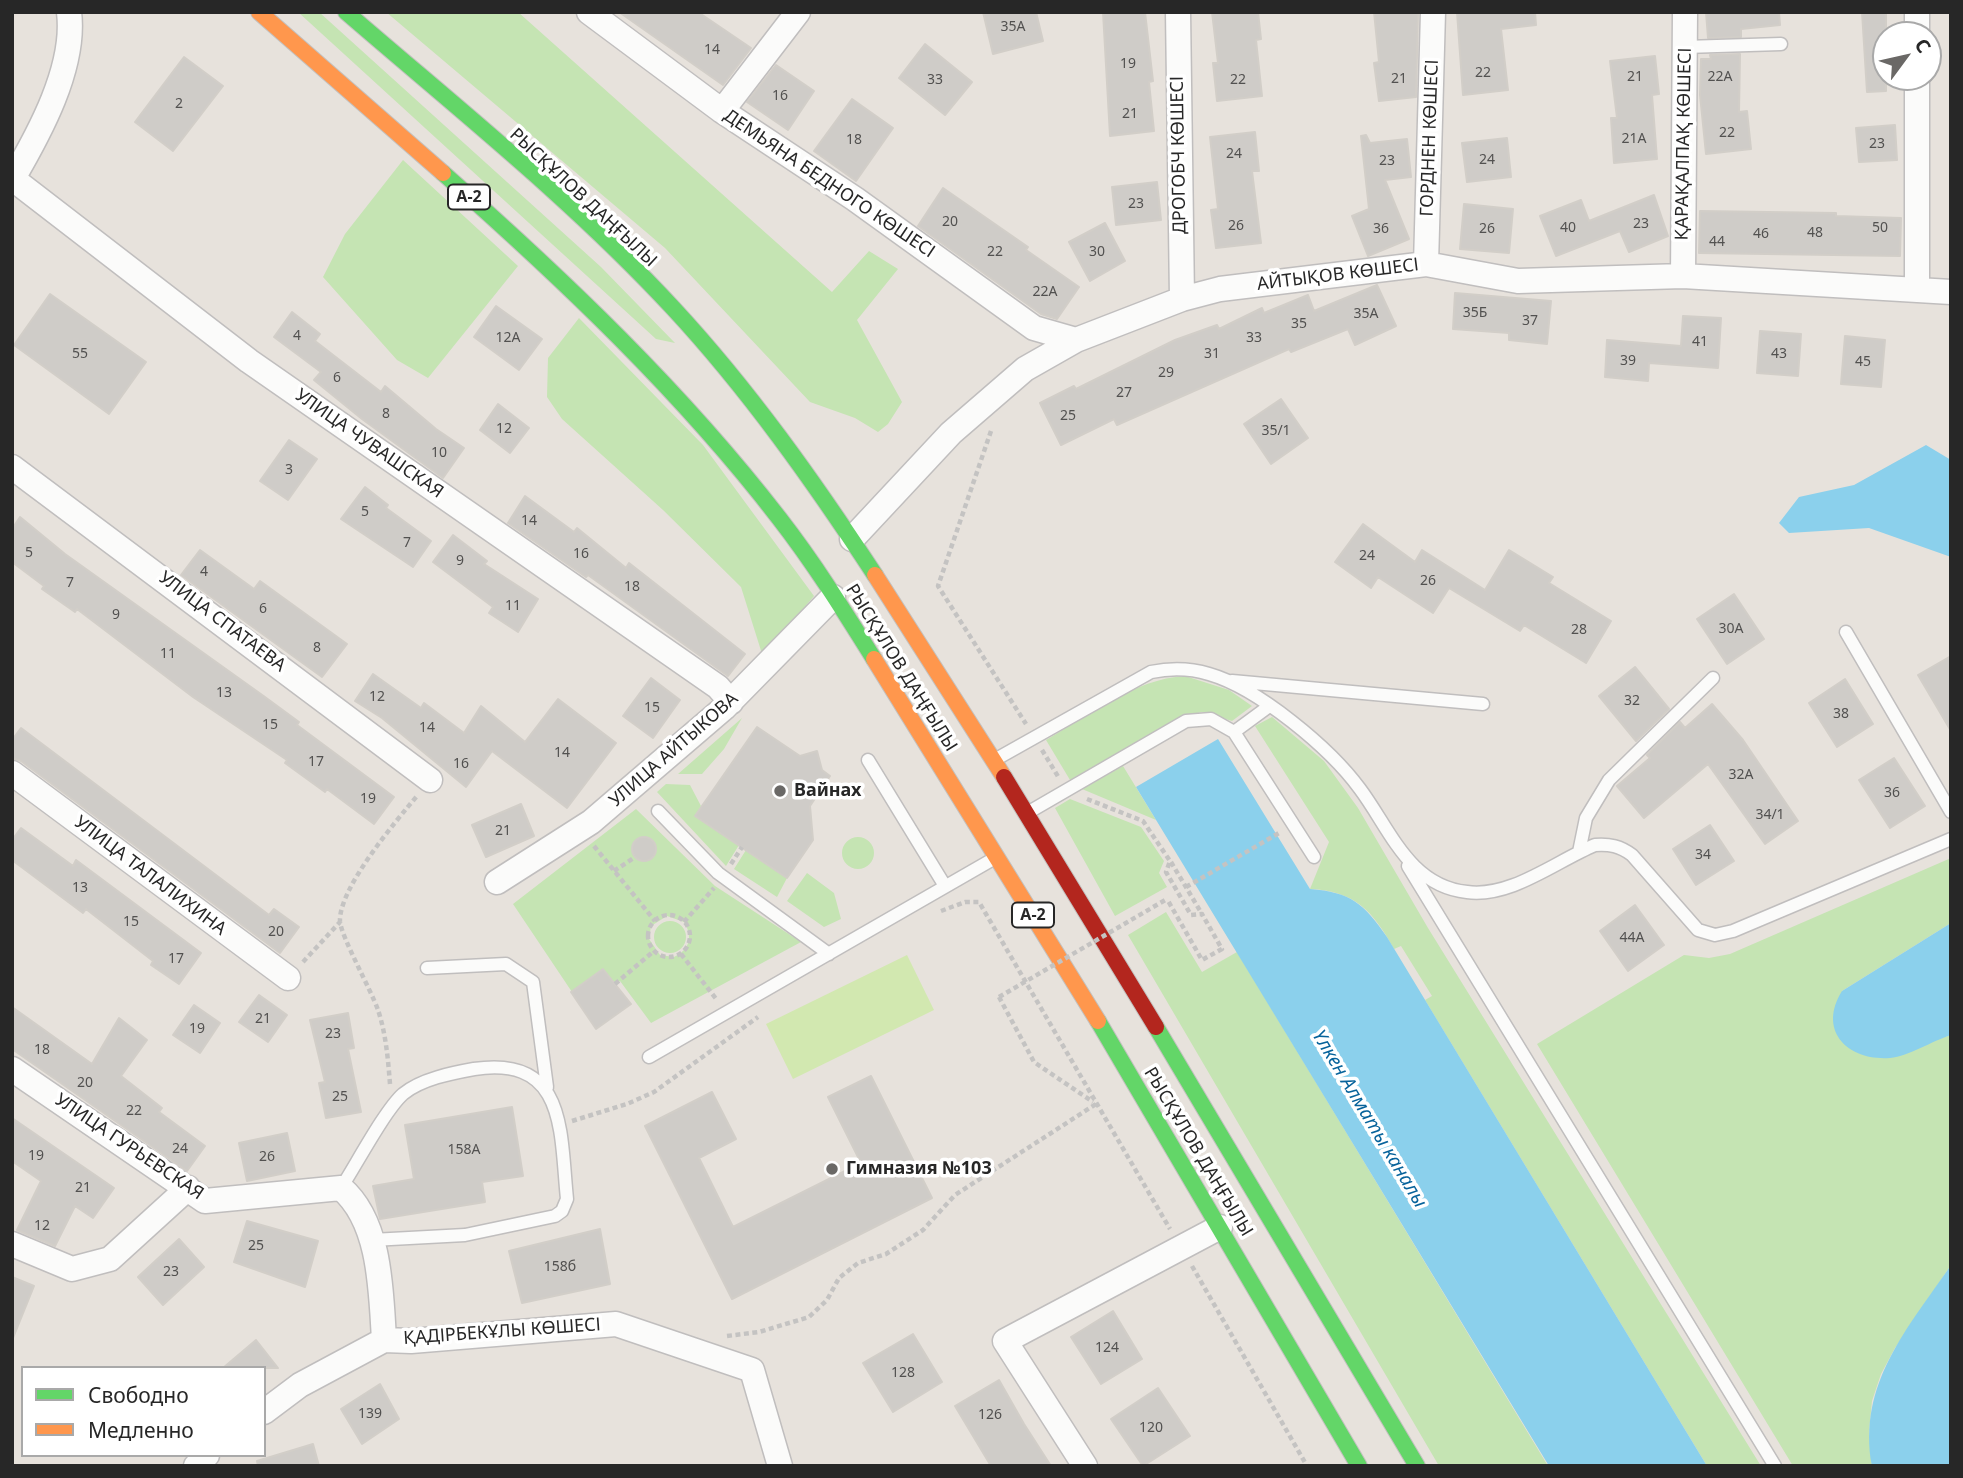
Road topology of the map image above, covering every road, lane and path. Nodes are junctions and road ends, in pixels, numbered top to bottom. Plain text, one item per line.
1 (69, 12) edge
2 (259, 12) edge
3 (346, 12) edge
4 (589, 12) edge
5 (798, 12) edge
6 (1178, 12) edge
7 (1433, 12) edge
8 (1685, 12) edge
9 (1781, 44) dead end
10 (1685, 47) junction
11 (1917, 91) edge
12 (722, 111) junction
13 (12, 180) edge
14 (1426, 264) junction
15 (1683, 276) junction
16 (1917, 290) junction
17 (1951, 292) edge
18 (1182, 299) junction
19 (1076, 340) junction
20 (712, 352) junction
21 (695, 367) dead end
22 (994, 422) dead end
23 (12, 467) edge
24 (852, 539) junction
25 (834, 597) junction
26 (1846, 632) dead end
27 (1713, 678) dead end
28 (1227, 681) junction
29 (730, 702) junction
30 (1483, 704) dead end
31 (1268, 707) junction
32 (1234, 732) junction
33 (1034, 737) junction
34 (867, 760) dead end
35 (989, 763) junction
36 (12, 774) edge
37 (430, 780) joint
38 (1066, 790) junction
39 (658, 811) dead end
40 (1951, 812) edge
41 (1027, 813) junction
42 (1282, 831) dead end
43 (1951, 839) edge
44 (592, 843) dead end
45 (1579, 852) junction
46 (635, 857) dead end
47 (998, 857) junction
48 (1314, 857) dead end
49 (1404, 859) junction
50 (1170, 862) junction
51 (614, 871) junction
52 (723, 876) junction
53 (496, 882) dead end
54 (945, 886) junction
55 (1186, 887) junction
56 (935, 913) dead end
57 (1202, 914) junction
58 (655, 921) junction
59 (340, 922) junction
60 (684, 922) junction
61 (654, 951) junction
62 (681, 954) junction
63 (829, 954) junction
64 (428, 968) dead end
65 (288, 978) joint
66 (615, 984) dead end
67 (765, 1012) dead end
68 (726, 1013) junction
69 (649, 1057) dead end
70 (12, 1069) edge
71 (1153, 1080) dead end
72 (1135, 1085) junction
73 (547, 1087) junction
74 (1096, 1104) junction
75 (392, 1109) junction
76 (559, 1125) junction
77 (187, 1188) junction
78 (341, 1188) junction
79 (1220, 1227) junction
80 (372, 1240) junction
81 (12, 1244) edge
82 (1287, 1246) junction
83 (1181, 1248) junction
84 (1267, 1255) dead end
85 (720, 1337) dead end
86 (384, 1340) junction
87 (1311, 1346) dead end
88 (1292, 1351) junction
89 (266, 1410) edge
90 (780, 1466) edge
91 (1084, 1466) edge
92 (1307, 1466) edge
93 (1359, 1466) edge
94 (1417, 1466) edge
95 (1775, 1466) edge

1 - 13 street
2 - 25 main road, РЫСҚҰЛОВ ДАҢҒЫЛЫ / A-2
3 - 20 main road, РЫСҚҰЛОВ ДАҢҒЫЛЫ / A-2
4 - 12 street, ДЕМЬЯНА БЕДНОГО КӨШЕСІ
5 - 12 street
6 - 18 street, ДРОГОБЧ КӨШЕСІ
7 - 14 street, ГОРДНЕН КӨШЕСІ
8 - 10 street, ҚАРАҚАЛПАҚ КӨШЕСІ
9 - 10 lane
10 - 15 street, ҚАРАҚАЛПАҚ КӨШЕСІ
11 - 16 street
12 - 19 street, ДЕМЬЯНА БЕДНОГО КӨШЕСІ
13 - 29 street, УЛИЦА ЧУВАШСКАЯ
14 - 15 street, АЙТЫҚОВ КӨШЕСІ
14 - 18 street, АЙТЫҚОВ КӨШЕСІ
15 - 16 street, АЙТЫҚОВ КӨШЕСІ
16 - 17 street, АЙТЫҚОВ КӨШЕСІ
18 - 19 street, АЙТЫҚОВ КӨШЕСІ
19 - 24 street, АЙТЫҚОВ КӨШЕСІ
20 - 21 main road
20 - 24 main road, РЫСҚҰЛОВ ДАҢҒЫЛЫ / A-2
22 - 33 path
23 - 37 street, УЛИЦА СПАТАЕВА
24 - 35 main road, РЫСҚҰЛОВ ДАҢҒЫЛЫ / A-2
25 - 29 street, УЛИЦА АЙТЫКОВА
25 - 47 main road, РЫСҚҰЛОВ ДАҢҒЫЛЫ / A-2
26 - 40 lane
27 - 45 lane
28 - 30 lane
28 - 31 lane
28 - 33 lane
29 - 53 street, УЛИЦА АЙТЫКОВА
31 - 32 lane
31 - 49 lane
32 - 38 lane
32 - 48 lane
33 - 35 lane
33 - 38 path
34 - 54 lane
35 - 41 main road, РЫСҚҰЛОВ ДАҢҒЫЛЫ / A-2
36 - 65 street, УЛИЦА ТАЛАЛИХИНА
37 - 59 path
38 - 41 lane
38 - 50 path
39 - 52 lane
41 - 82 main road, РЫСҚҰЛОВ ДАҢҒЫЛЫ / A-2
42 - 55 path
43 - 45 lane
44 - 51 path
45 - 49 lane
46 - 51 path
47 - 54 lane
47 - 72 main road, РЫСҚҰЛОВ ДАҢҒЫЛЫ / A-2
49 - 95 lane
50 - 55 path
50 - 57 path
51 - 58 path
52 - 60 path
52 - 63 lane
54 - 63 lane
55 - 57 path
56 - 74 path
57 - 74 path, bridge
58 - 60 path
58 - 61 path
59 - 65 path
59 - 75 path
60 - 62 path
61 - 62 path
61 - 66 path
62 - 68 path
63 - 68 lane
64 - 73 lane
67 - 76 path
68 - 69 lane
70 - 77 street, УЛИЦА ГУРЬЕВСКАЯ
71 - 72 main road
72 - 79 main road, РЫСҚҰЛОВ ДАҢҒЫЛЫ / A-2
73 - 75 lane
73 - 76 lane
74 - 83 path
74 - 85 path
75 - 78 lane
76 - 80 lane
77 - 78 street, УЛИЦА ГУРЬЕВСКАЯ
77 - 81 street
78 - 80 street
79 - 83 street
79 - 88 main road, РЫСҚҰЛОВ ДАҢҒЫЛЫ / A-2
80 - 86 street
82 - 84 main road
82 - 94 main road, РЫСҚҰЛОВ ДАҢҒЫЛЫ / A-2
83 - 91 street
83 - 92 path
86 - 89 street, ҚАДІРБЕКҰЛЫ КӨШЕСІ
86 - 90 street, ҚАДІРБЕКҰЛЫ КӨШЕСІ
87 - 88 main road
88 - 93 main road, РЫСҚҰЛОВ ДАҢҒЫЛЫ / A-2

